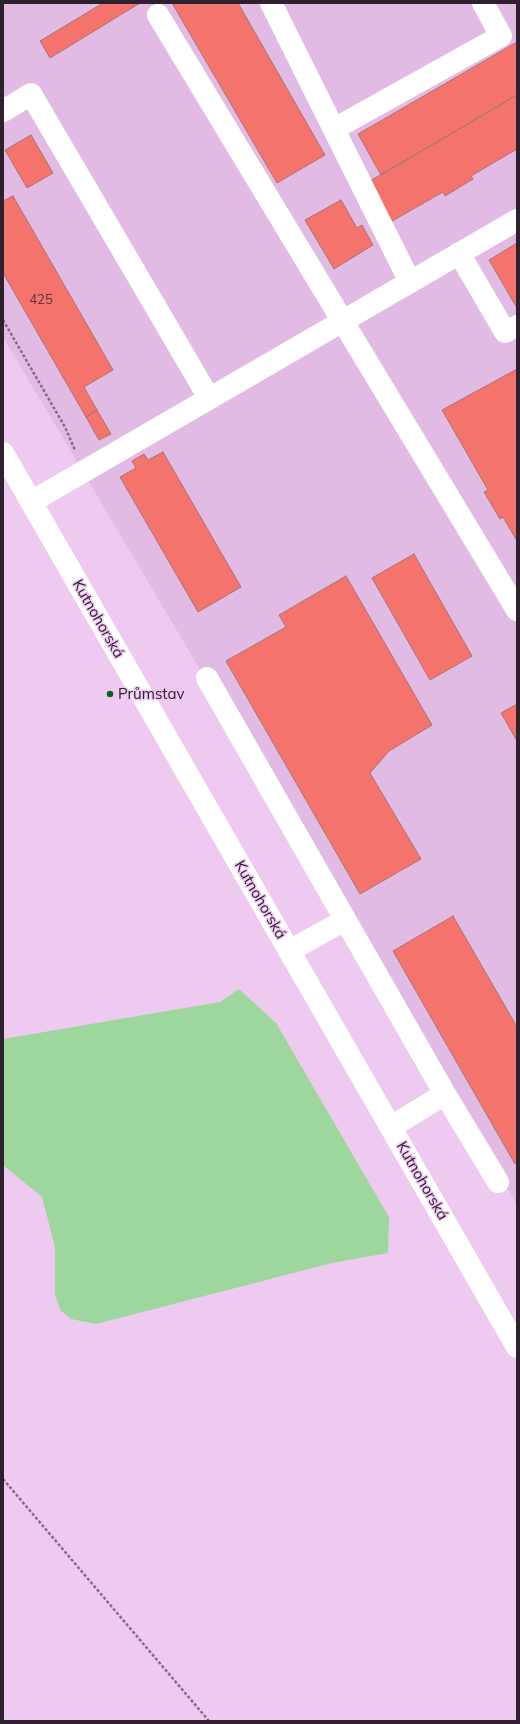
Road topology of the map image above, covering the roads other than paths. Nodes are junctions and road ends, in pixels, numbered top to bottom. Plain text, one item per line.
1 (271, 3) edge
2 (483, 3) edge
3 (158, 15) dead end
4 (3, 111) edge
5 (334, 129) junction
6 (517, 220) edge
7 (459, 253) junction
8 (410, 282) junction
9 (343, 321) junction
10 (517, 326) edge
11 (209, 398) junction
12 (3, 453) edge
13 (31, 502) junction
14 (517, 610) edge
15 (207, 678) dead end
16 (345, 920) junction
17 (289, 951) junction
18 (444, 1094) junction
19 (391, 1128) junction
20 (498, 1182) dead end
21 (517, 1347) edge

1 - 5 main road
2 - 5 main road
3 - 9 main road
4 - 11 main road
5 - 8 main road
6 - 7 main road
7 - 8 main road
7 - 10 main road
8 - 9 main road
9 - 11 main road
9 - 14 main road
11 - 13 main road
12 - 13 main road, Kutnohorská
13 - 17 main road, Kutnohorská
15 - 16 main road
16 - 17 main road
16 - 18 main road
17 - 19 main road, Kutnohorská
18 - 19 main road
18 - 20 main road
19 - 21 main road, Kutnohorská

